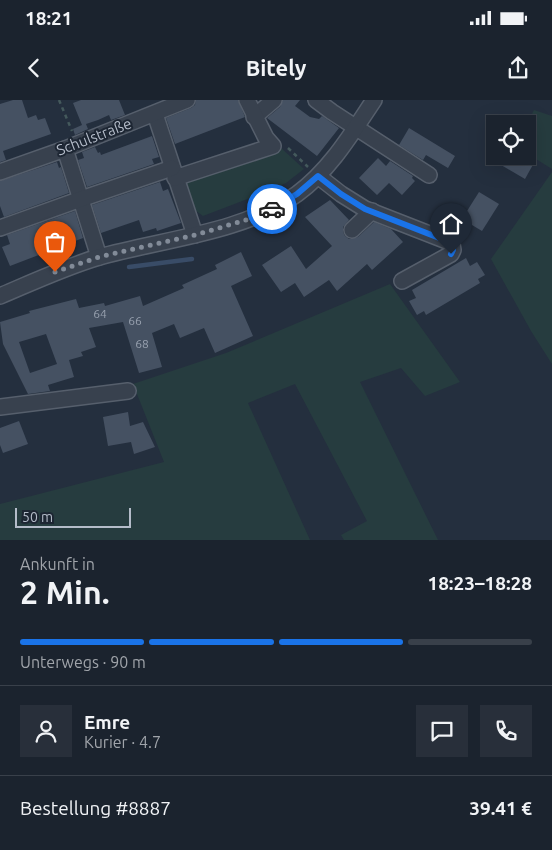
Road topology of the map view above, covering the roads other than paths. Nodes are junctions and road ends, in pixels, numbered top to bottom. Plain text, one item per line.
1 (187, 100) edge
2 (247, 100) edge
3 (274, 100) edge
4 (316, 100) edge
5 (374, 100) edge
6 (155, 114) junction
7 (254, 117) junction
8 (356, 128) junction
9 (71, 146) junction
10 (0, 172) edge
11 (173, 173) junction
12 (428, 175) dead end
13 (318, 176) junction
14 (80, 198) junction
15 (372, 211) junction
16 (0, 228) edge
17 (352, 230) dead end
18 (195, 235) junction
19 (99, 257) junction
20 (402, 281) dead end
21 (0, 296) edge
22 (128, 391) dead end
23 (0, 407) edge

1 - 6 street, Schulstraße
2 - 7 street
3 - 7 street
4 - 8 street
5 - 8 street
6 - 9 street, Schulstraße
6 - 11 street
7 - 11 street
8 - 12 street
8 - 13 street
9 - 10 street, Schulstraße
9 - 14 street
11 - 14 street
11 - 18 street
13 - 15 street
13 - 18 street
14 - 16 street
14 - 19 street
15 - 17 street
15 - 20 street
18 - 19 street
19 - 21 street
22 - 23 street

